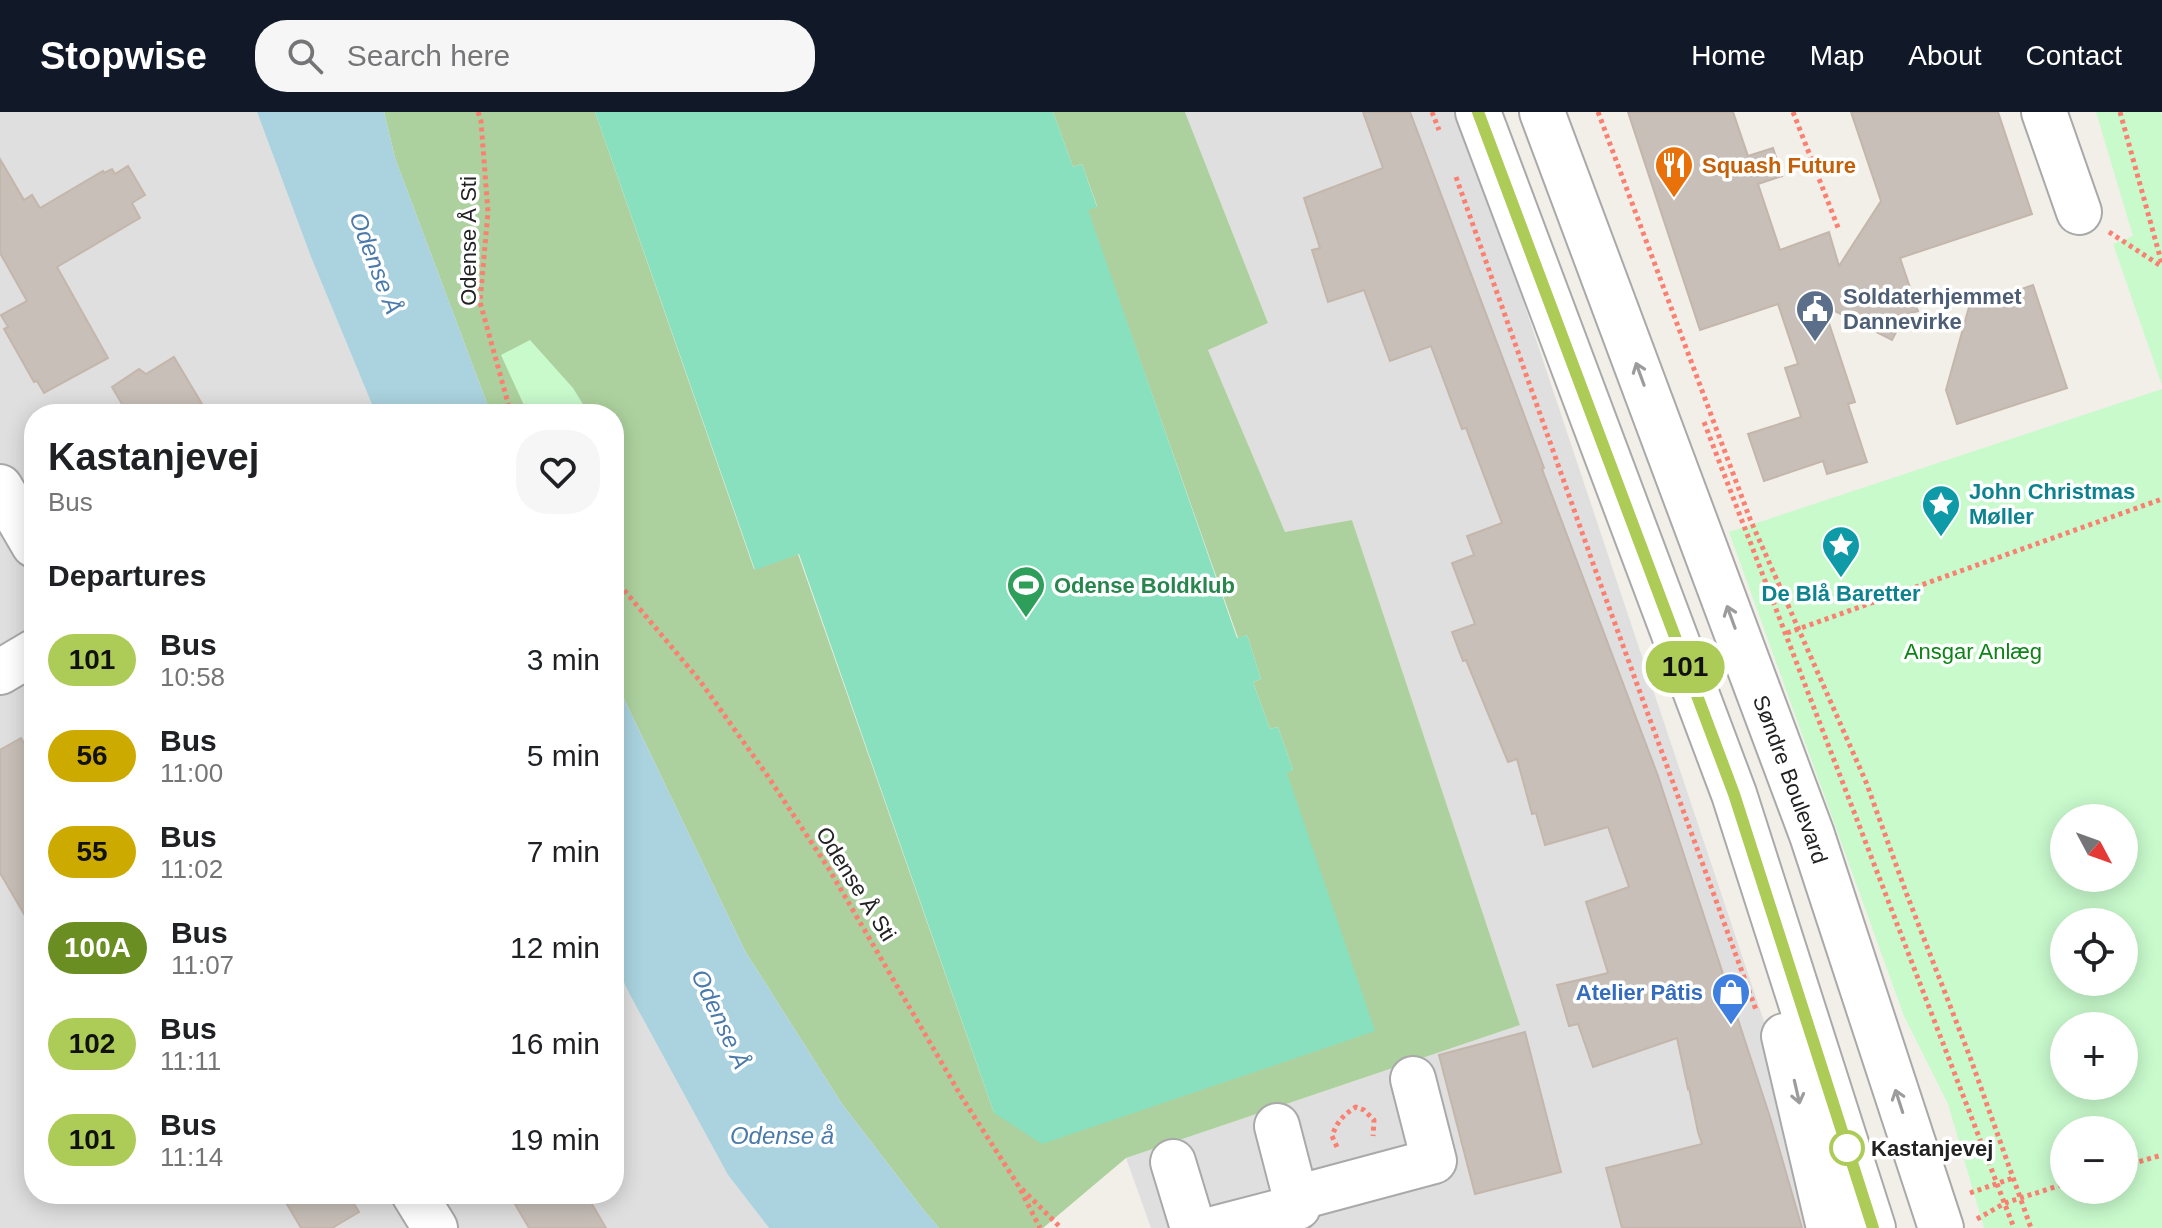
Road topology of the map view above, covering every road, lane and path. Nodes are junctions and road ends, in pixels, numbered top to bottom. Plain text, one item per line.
1 (478, 112) edge
2 (1432, 112) edge
3 (1478, 112) edge
4 (1542, 112) edge
5 (1598, 112) edge
6 (1793, 112) edge
7 (2044, 112) edge
8 (2120, 112) edge
9 (1443, 142) dead end
10 (1454, 172) dead end
11 (2079, 212) joint
12 (1839, 230) dead end
13 (2162, 265) edge
14 (508, 404) edge
15 (1699, 410) dead end
16 (0, 487) edge
17 (2162, 499) edge
18 (24, 528) edge
19 (624, 590) edge
20 (1797, 629) junction
21 (1787, 633) junction
22 (24, 658) edge
23 (0, 672) edge
24 (1790, 971) junction
25 (1779, 1016) junction
26 (1413, 1079) dead end
27 (1277, 1126) dead end
28 (2162, 1155) edge
29 (1173, 1162) dead end
30 (2138, 1162) edge
31 (2013, 1178) junction
32 (1997, 1184) junction
33 (1018, 1185) junction
34 (2050, 1188) edge
35 (1296, 1198) junction
36 (2020, 1198) junction
37 (2005, 1203) junction
38 (420, 1204) edge
39 (1953, 1211) edge
40 (435, 1228) edge
41 (1040, 1228) edge
42 (1061, 1228) edge
43 (1193, 1228) edge
44 (1217, 1228) edge
45 (1829, 1228) edge
46 (1873, 1228) edge
47 (1967, 1228) edge
48 (2014, 1228) edge
49 (2031, 1228) edge

1 - 14 path, Odense Å Sti
2 - 9 path
3 - 24 street
39 -> 4 street, Søndre Boulevard
5 - 20 path
6 - 12 path
7 - 11 street
8 - 13 path
10 - 25 path
11 - 13 path
15 - 21 path
16 - 18 street
17 - 20 path
19 - 33 path, Odense Å Sti
20 - 21 path
20 - 31 path
21 - 32 path
22 - 23 street
24 - 25 street
24 - 46 street
25 -> 45 street
26 - 35 street
27 - 35 street
28 - 30 path
29 - 43 street
31 - 32 path
31 - 36 path
32 - 37 path
32 - 39 path
33 - 41 path, Odense Å Sti
33 - 42 path
34 - 36 path
35 - 44 street
36 - 37 path
36 - 49 path
37 - 47 path
37 - 48 path
38 - 40 street

